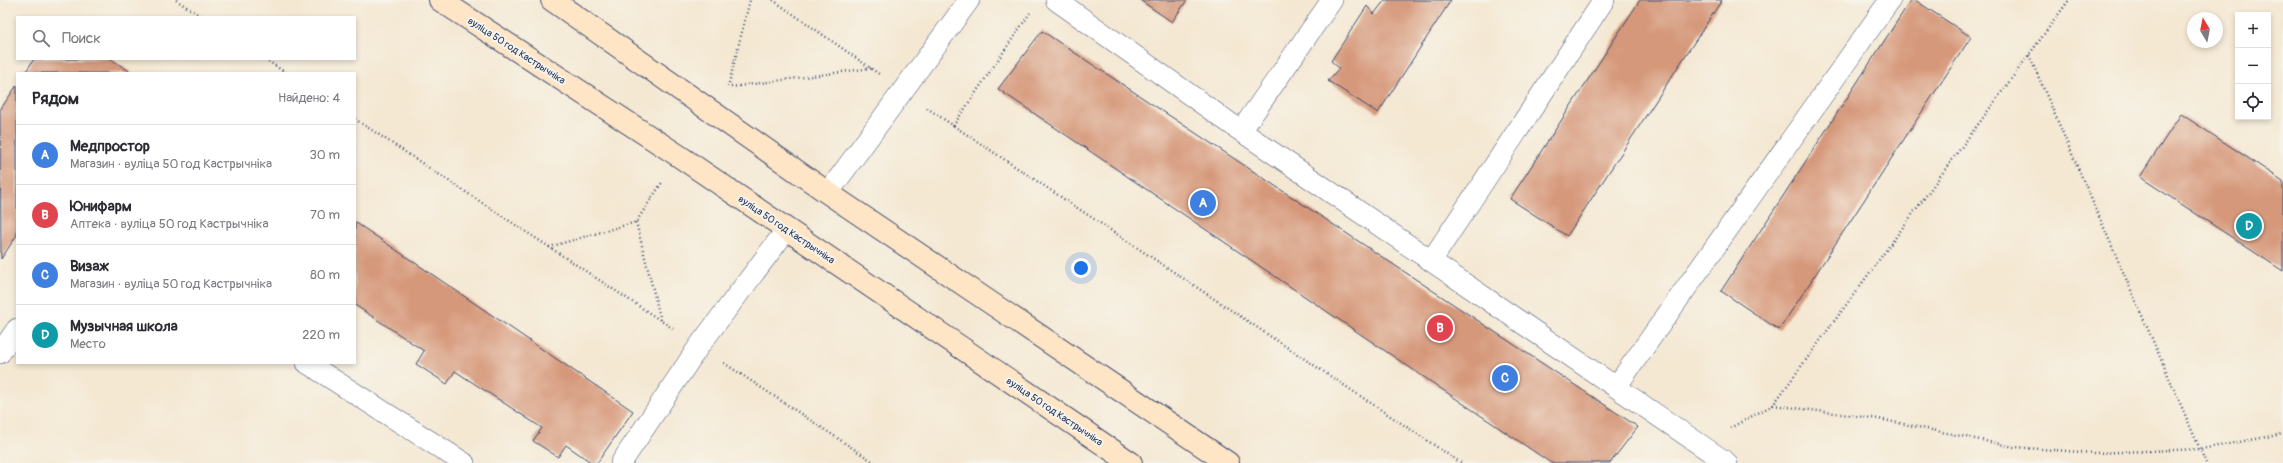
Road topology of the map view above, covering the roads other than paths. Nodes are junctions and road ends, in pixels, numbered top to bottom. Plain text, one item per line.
1 (440, 0) edge
2 (552, 0) edge
3 (969, 0) edge
4 (1056, 0) edge
5 (1332, 0) edge
6 (1604, 0) edge
7 (1890, 0) edge
8 (1241, 131) junction
9 (828, 193) junction
10 (786, 229) junction
11 (1431, 260) junction
12 (16, 330) edge
13 (0, 353) edge
14 (309, 364) edge
15 (1616, 387) junction
16 (464, 463) edge
17 (621, 463) edge
18 (1131, 463) edge
19 (1228, 463) edge
20 (1727, 463) edge

1 - 10 main road, вуліца 50 год Кастрычніка
2 - 9 main road
3 - 9 lane
4 - 8 lane
5 - 8 lane
6 - 11 lane
7 - 15 lane
8 - 11 lane
9 - 19 main road
10 - 17 lane
10 - 18 main road, вуліца 50 год Кастрычніка
11 - 15 lane
12 - 13 lane
14 - 16 lane
15 - 20 lane

